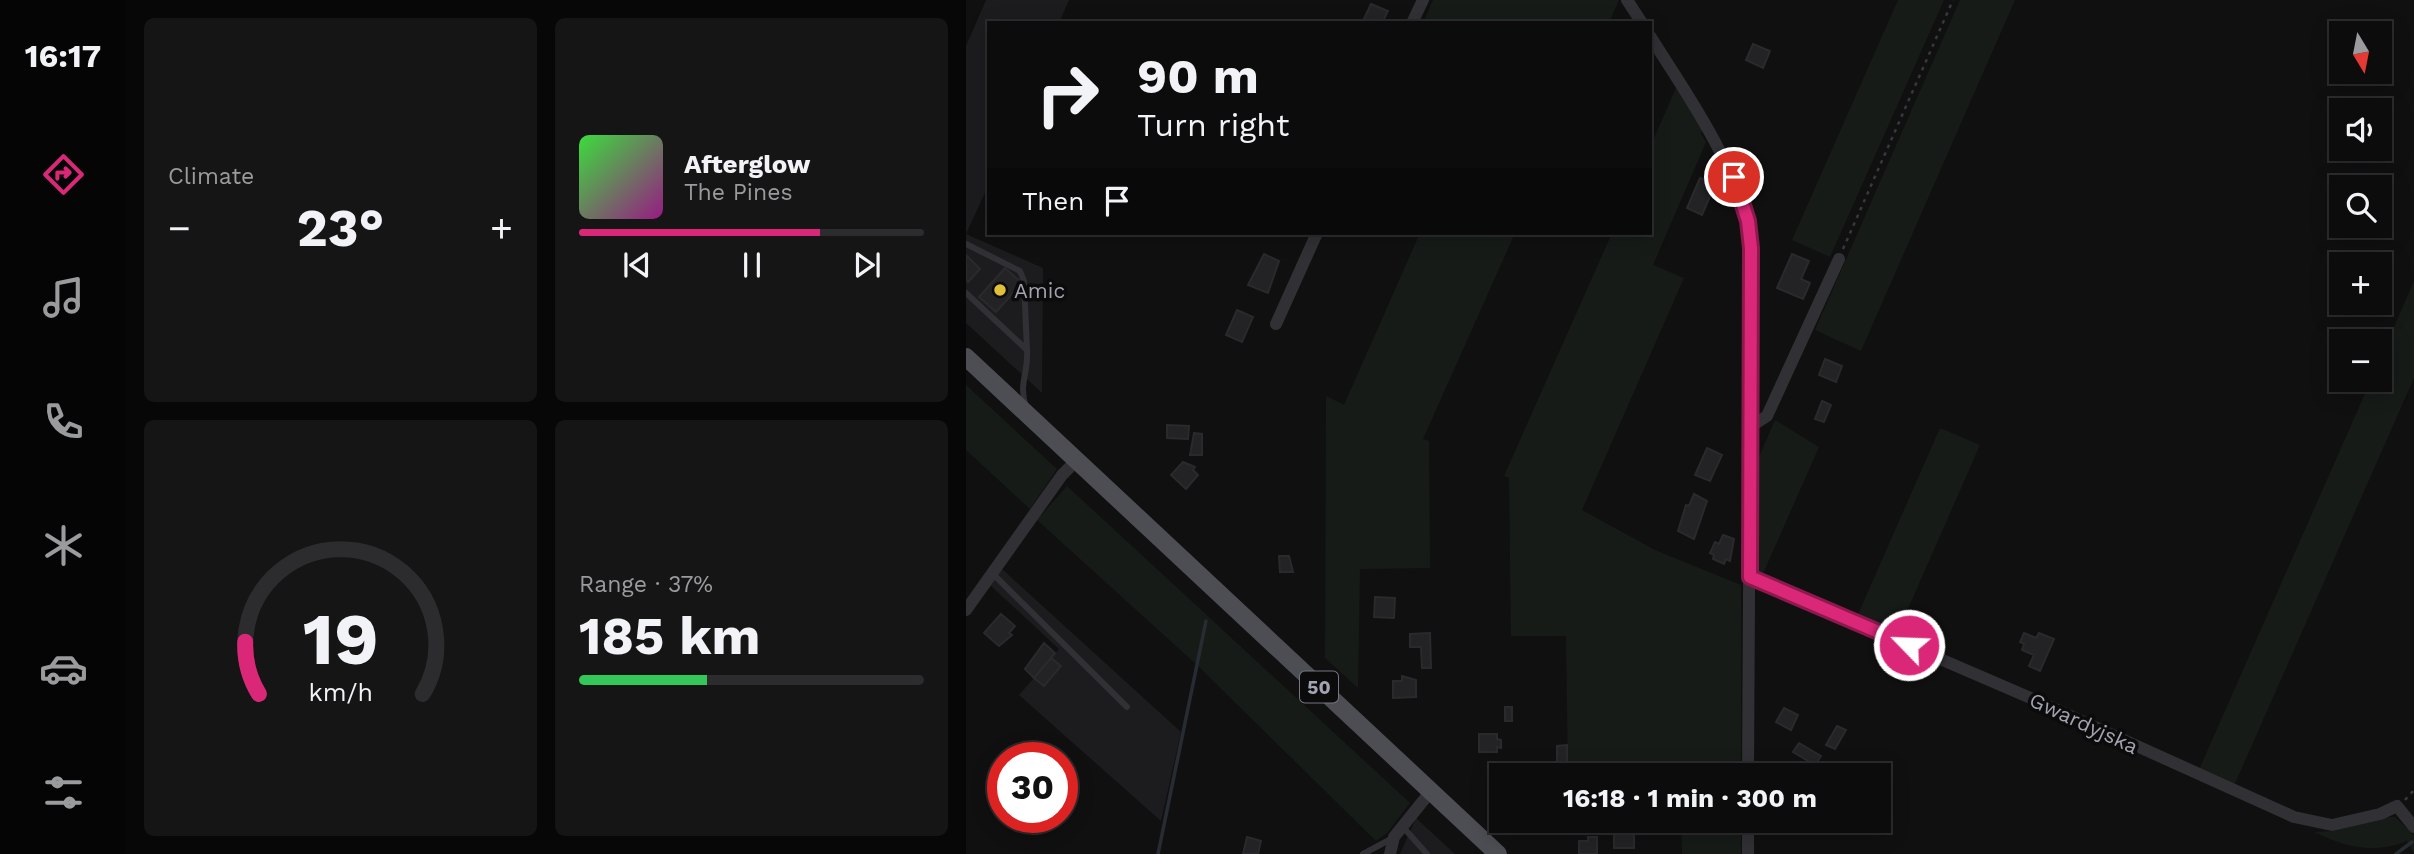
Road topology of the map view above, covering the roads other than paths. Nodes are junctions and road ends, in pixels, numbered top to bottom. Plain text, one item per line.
1 (1423, 0) edge
2 (1627, 0) edge
3 (1413, 21) edge
4 (1641, 21) edge
5 (1652, 39) edge
6 (1316, 235) edge
7 (966, 244) edge
8 (1839, 258) road end
9 (966, 293) edge
10 (1276, 324) dead end
11 (1027, 350) junction
12 (966, 357) edge
13 (1028, 415) junction
14 (1750, 427) junction
15 (1077, 460) junction
16 (992, 573) junction
17 (1750, 577) junction
18 (966, 610) edge
19 (1127, 707) dead end
20 (1748, 763) edge
21 (1431, 791) junction
22 (2414, 827) edge
23 (1399, 832) junction
24 (1748, 833) edge
25 (1421, 847) junction
26 (1363, 854) edge
27 (1391, 854) edge
28 (1415, 854) edge
29 (1427, 854) edge
30 (1498, 854) edge
31 (1748, 854) edge

1 - 3 street
2 - 4 street
5 - 14 street
6 - 10 street
7 - 11 lane
8 - 14 street
9 - 11 lane
11 - 13 lane
12 - 13 main road, 50
13 - 15 main road, 50
14 - 17 street
15 - 16 street
15 - 21 main road, 50
16 - 18 street
16 - 19 lane
17 - 20 street
17 - 22 street, Gwardyjska
21 - 23 street
21 - 30 main road, 50
23 - 25 lane
23 - 26 lane
23 - 27 street
24 - 31 street
25 - 28 lane
25 - 29 lane

